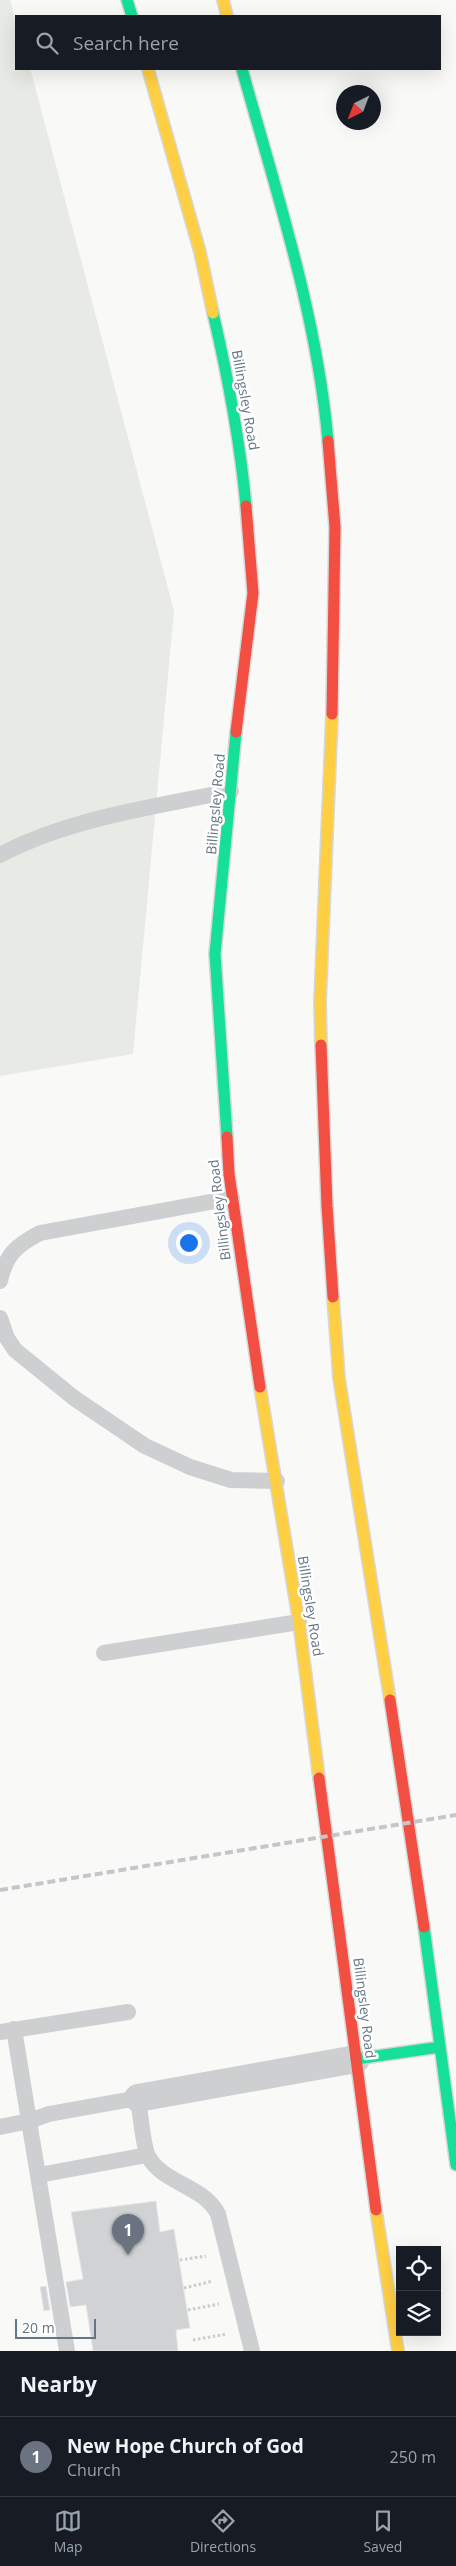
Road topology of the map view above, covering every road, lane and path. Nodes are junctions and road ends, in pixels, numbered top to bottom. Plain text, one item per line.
1 (127, 0) edge
2 (222, 0) edge
3 (132, 15) edge
4 (227, 15) edge
5 (148, 70) edge
6 (242, 70) edge
7 (231, 791) junction
8 (0, 855) edge
9 (232, 1198) junction
10 (0, 1281) edge
11 (0, 1318) edge
12 (276, 1481) junction
13 (299, 1622) junction
14 (104, 1653) dead end
15 (128, 2012) dead end
16 (7, 2030) edge
17 (440, 2047) junction
18 (356, 2059) junction
19 (138, 2098) junction
20 (30, 2122) junction
21 (0, 2127) edge
22 (147, 2155) junction
23 (456, 2165) edge
24 (39, 2175) junction
25 (234, 2276) junction
26 (184, 2288) dead end
27 (240, 2300) junction
28 (188, 2310) dead end
29 (247, 2330) junction
30 (193, 2340) dead end
31 (67, 2351) edge
32 (252, 2351) edge
33 (398, 2351) edge

1 - 3 main road
2 - 4 main road
5 - 7 main road, Billingsley Road
6 - 17 main road
7 - 8 lane
7 - 9 main road, Billingsley Road
9 - 10 lane
9 - 12 main road, Billingsley Road
11 - 12 lane
12 - 13 main road, Billingsley Road
13 - 14 lane
13 - 18 main road, Billingsley Road
15 - 16 lane
16 - 20 lane
17 - 18 main road
17 - 23 main road
18 - 19 street
18 - 33 main road, Billingsley Road
19 - 20 lane
19 - 22 lane
20 - 21 lane
20 - 24 lane
22 - 24 lane
22 - 25 lane
24 - 31 lane
25 - 26 path
25 - 27 lane
27 - 28 path
27 - 29 lane
29 - 30 path
29 - 32 lane

